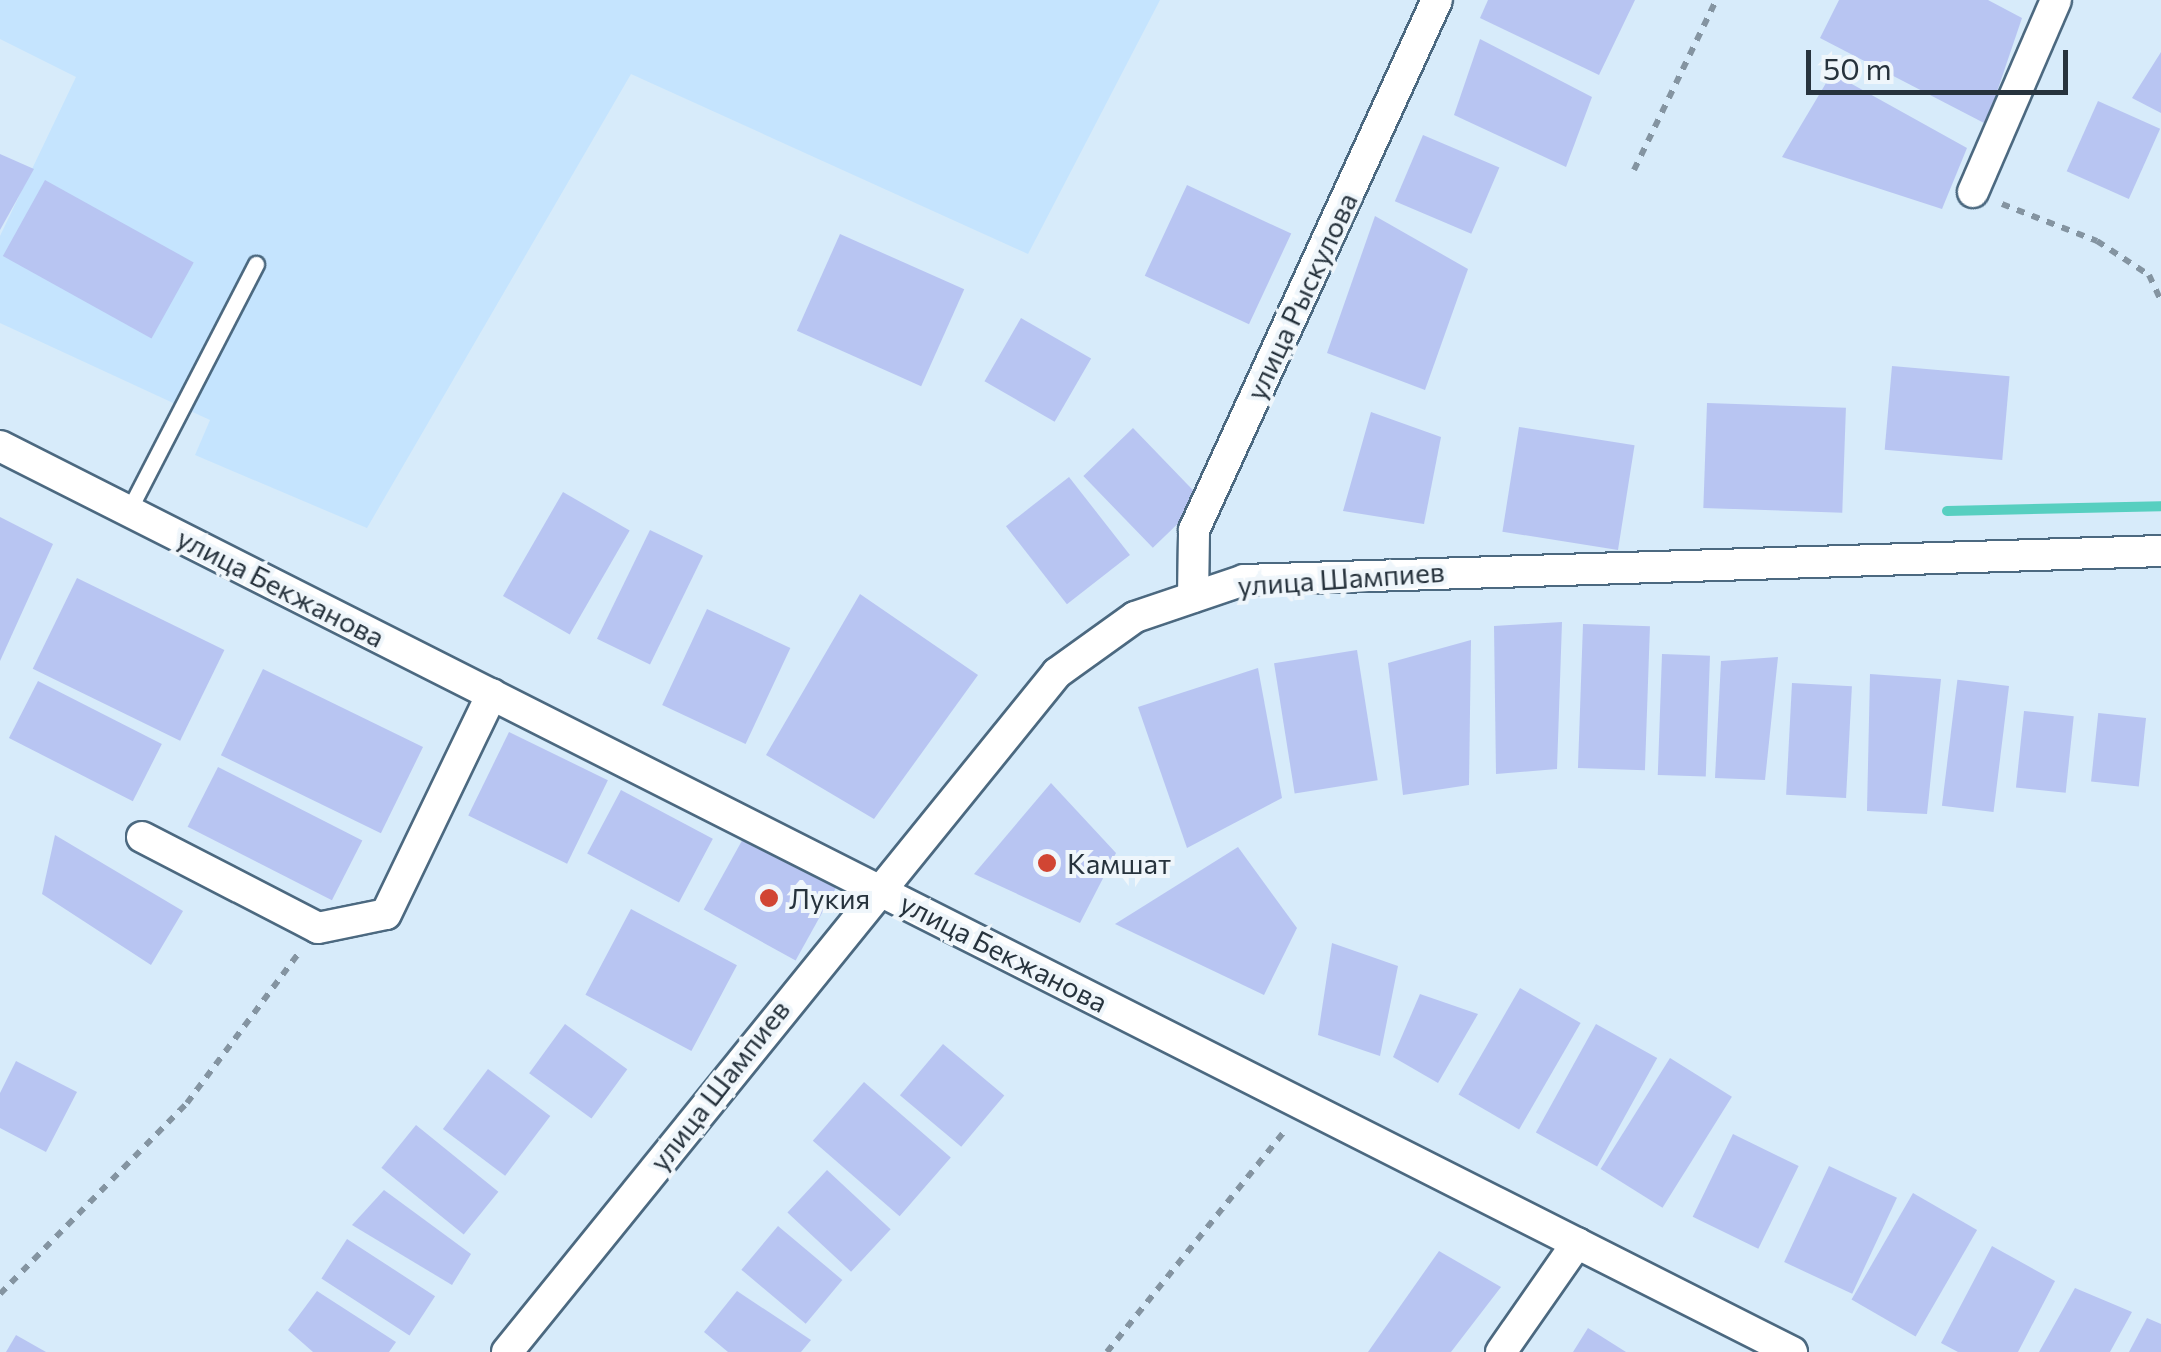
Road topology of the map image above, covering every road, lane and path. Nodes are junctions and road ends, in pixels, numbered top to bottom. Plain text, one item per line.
1 (1436, 0) edge
2 (1716, 0) edge
3 (2056, 0) edge
4 (1634, 170) dead end
5 (1973, 192) joint
6 (256, 264) dead end
7 (2161, 301) edge
8 (0, 446) edge
9 (129, 510) junction
10 (2161, 551) edge
11 (1192, 597) junction
12 (492, 694) junction
13 (142, 838) dead end
14 (876, 887) junction
15 (318, 928) junction
16 (1306, 1105) junction
17 (1577, 1243) junction
18 (0, 1294) edge
19 (506, 1352) edge
20 (1108, 1352) edge
21 (1501, 1352) edge
22 (1792, 1352) edge

1 - 11 street, улица Рыскулова
2 - 4 path
3 - 5 street
5 - 7 path
6 - 9 lane
8 - 9 street, улица Бекжанова
9 - 12 street, улица Бекжанова
10 - 11 street, улица Шампиев
11 - 14 street, улица Шампиев
12 - 14 street, улица Бекжанова
12 - 15 street
13 - 15 street
14 - 16 street, улица Бекжанова
14 - 19 street, улица Шампиев
15 - 18 path
16 - 17 street, улица Бекжанова
16 - 20 path
17 - 21 street
17 - 22 street, улица Бекжанова

